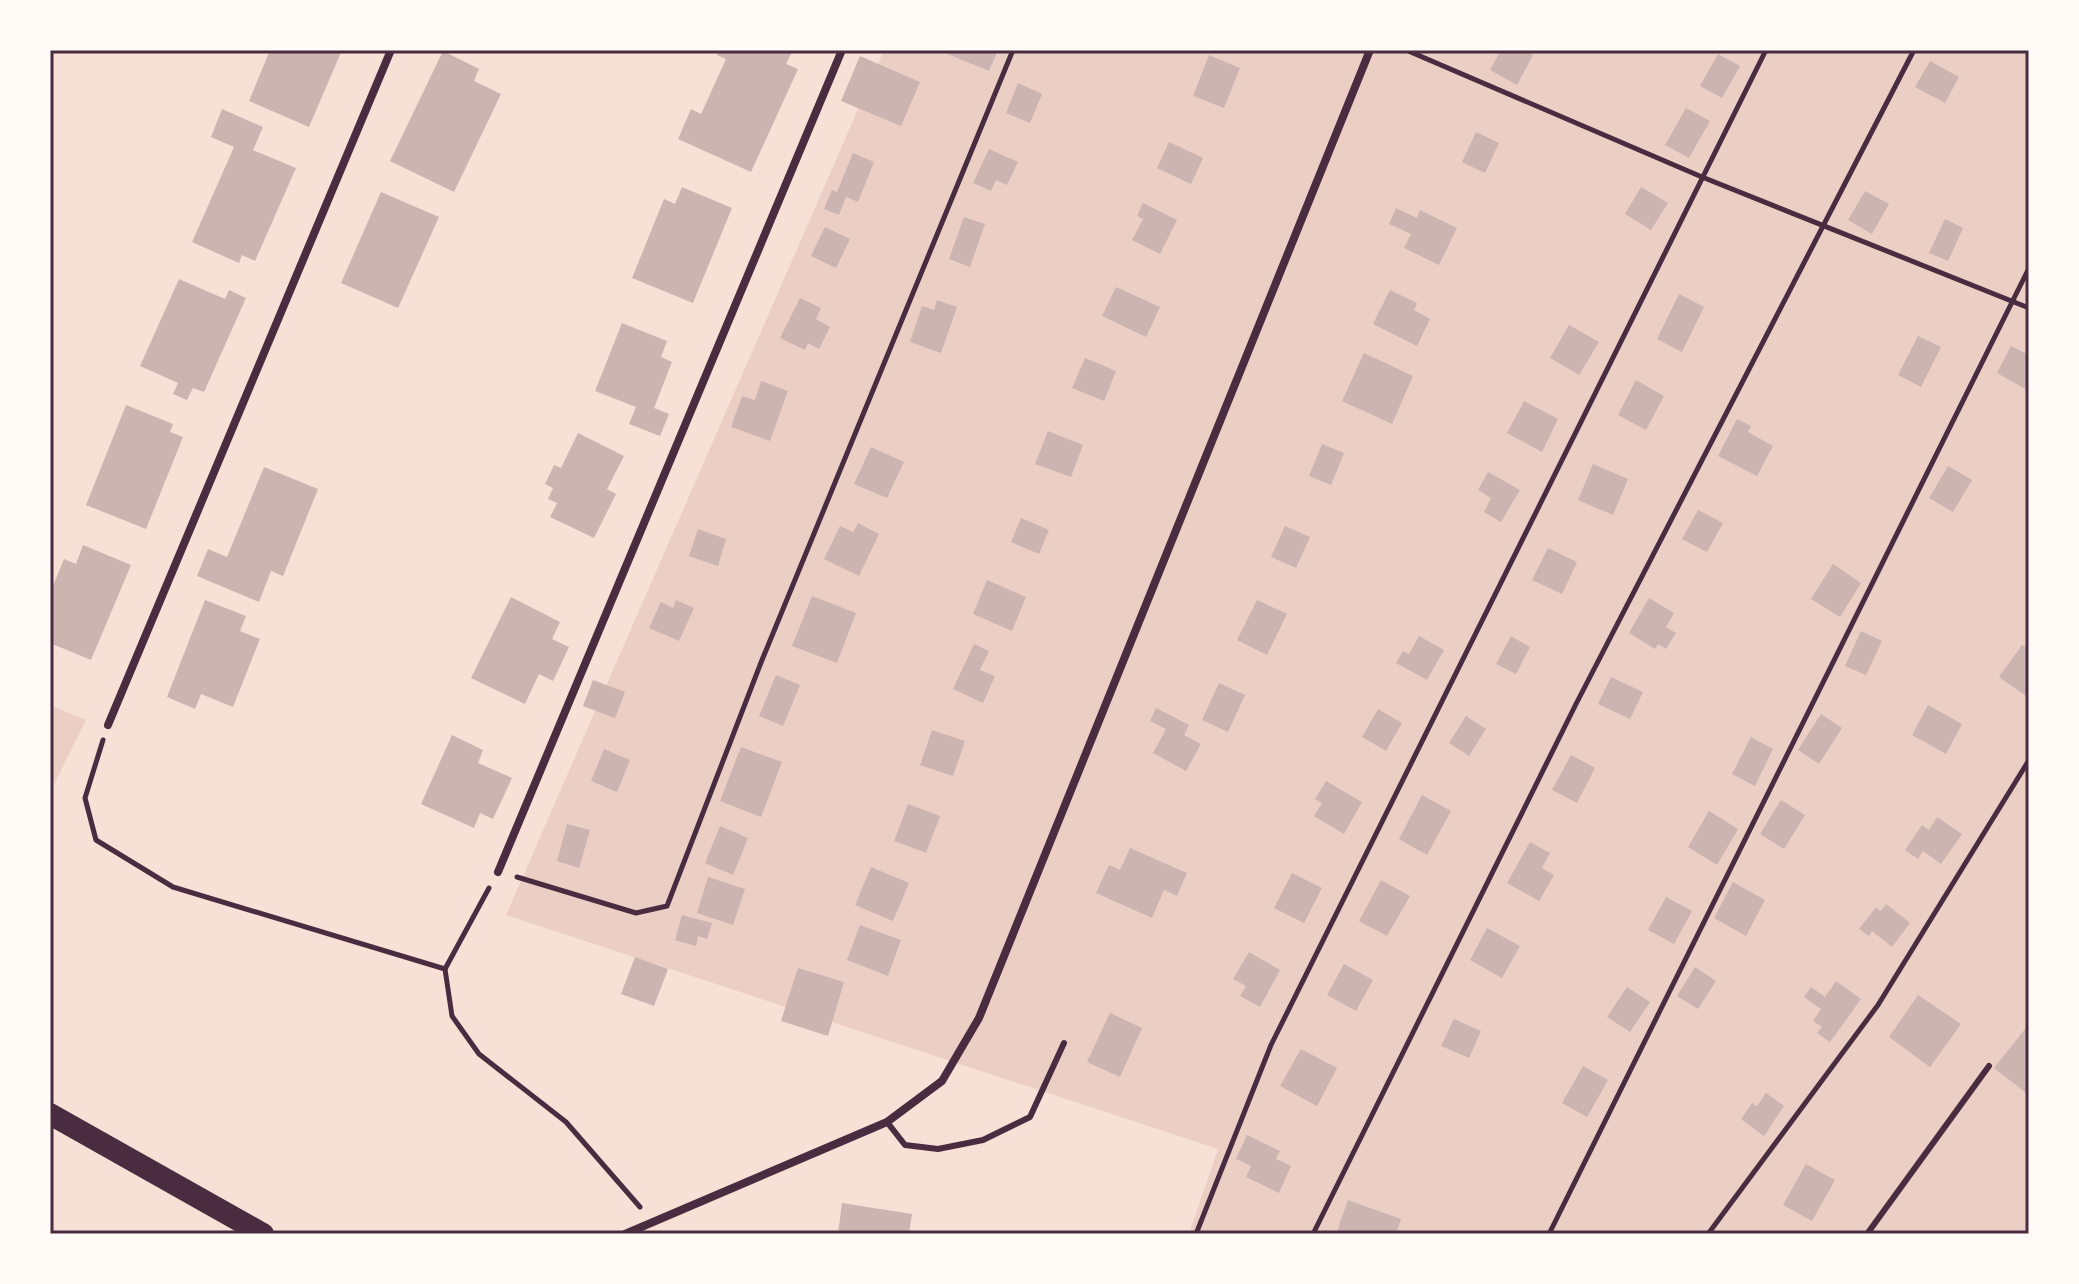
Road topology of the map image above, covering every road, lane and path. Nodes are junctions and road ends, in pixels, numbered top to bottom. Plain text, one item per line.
1 (391, 50) edge
2 (842, 50) edge
3 (1013, 50) edge
4 (1370, 50) edge
5 (1406, 50) edge
6 (1766, 50) edge
7 (1914, 50) edge
8 (1702, 177) junction
9 (1825, 225) junction
10 (2029, 268) edge
11 (2012, 301) junction
12 (2029, 308) edge
13 (108, 725) joint
14 (2029, 760) edge
15 (498, 872) junction
16 (445, 969) junction
17 (1064, 1043) dead end
18 (1989, 1066) dead end
19 (50, 1114) edge
20 (887, 1122) junction
21 (652, 1222) junction
22 (263, 1234) edge
23 (625, 1234) edge
24 (1196, 1234) edge
25 (1313, 1234) edge
26 (1549, 1234) edge
27 (1708, 1234) edge
28 (1867, 1234) edge

1 - 13 street
2 - 15 street
3 - 15 path
4 - 20 street
5 - 8 path
6 - 8 path
7 - 9 path
8 - 9 path
8 - 24 path
9 - 11 path
9 - 25 path
10 - 11 path
11 - 12 path
11 - 26 path
13 - 16 path
14 - 27 path
15 - 16 path
16 - 21 path
17 - 20 lane
18 - 28 lane
19 - 22 highway
20 - 21 street
21 - 23 street

